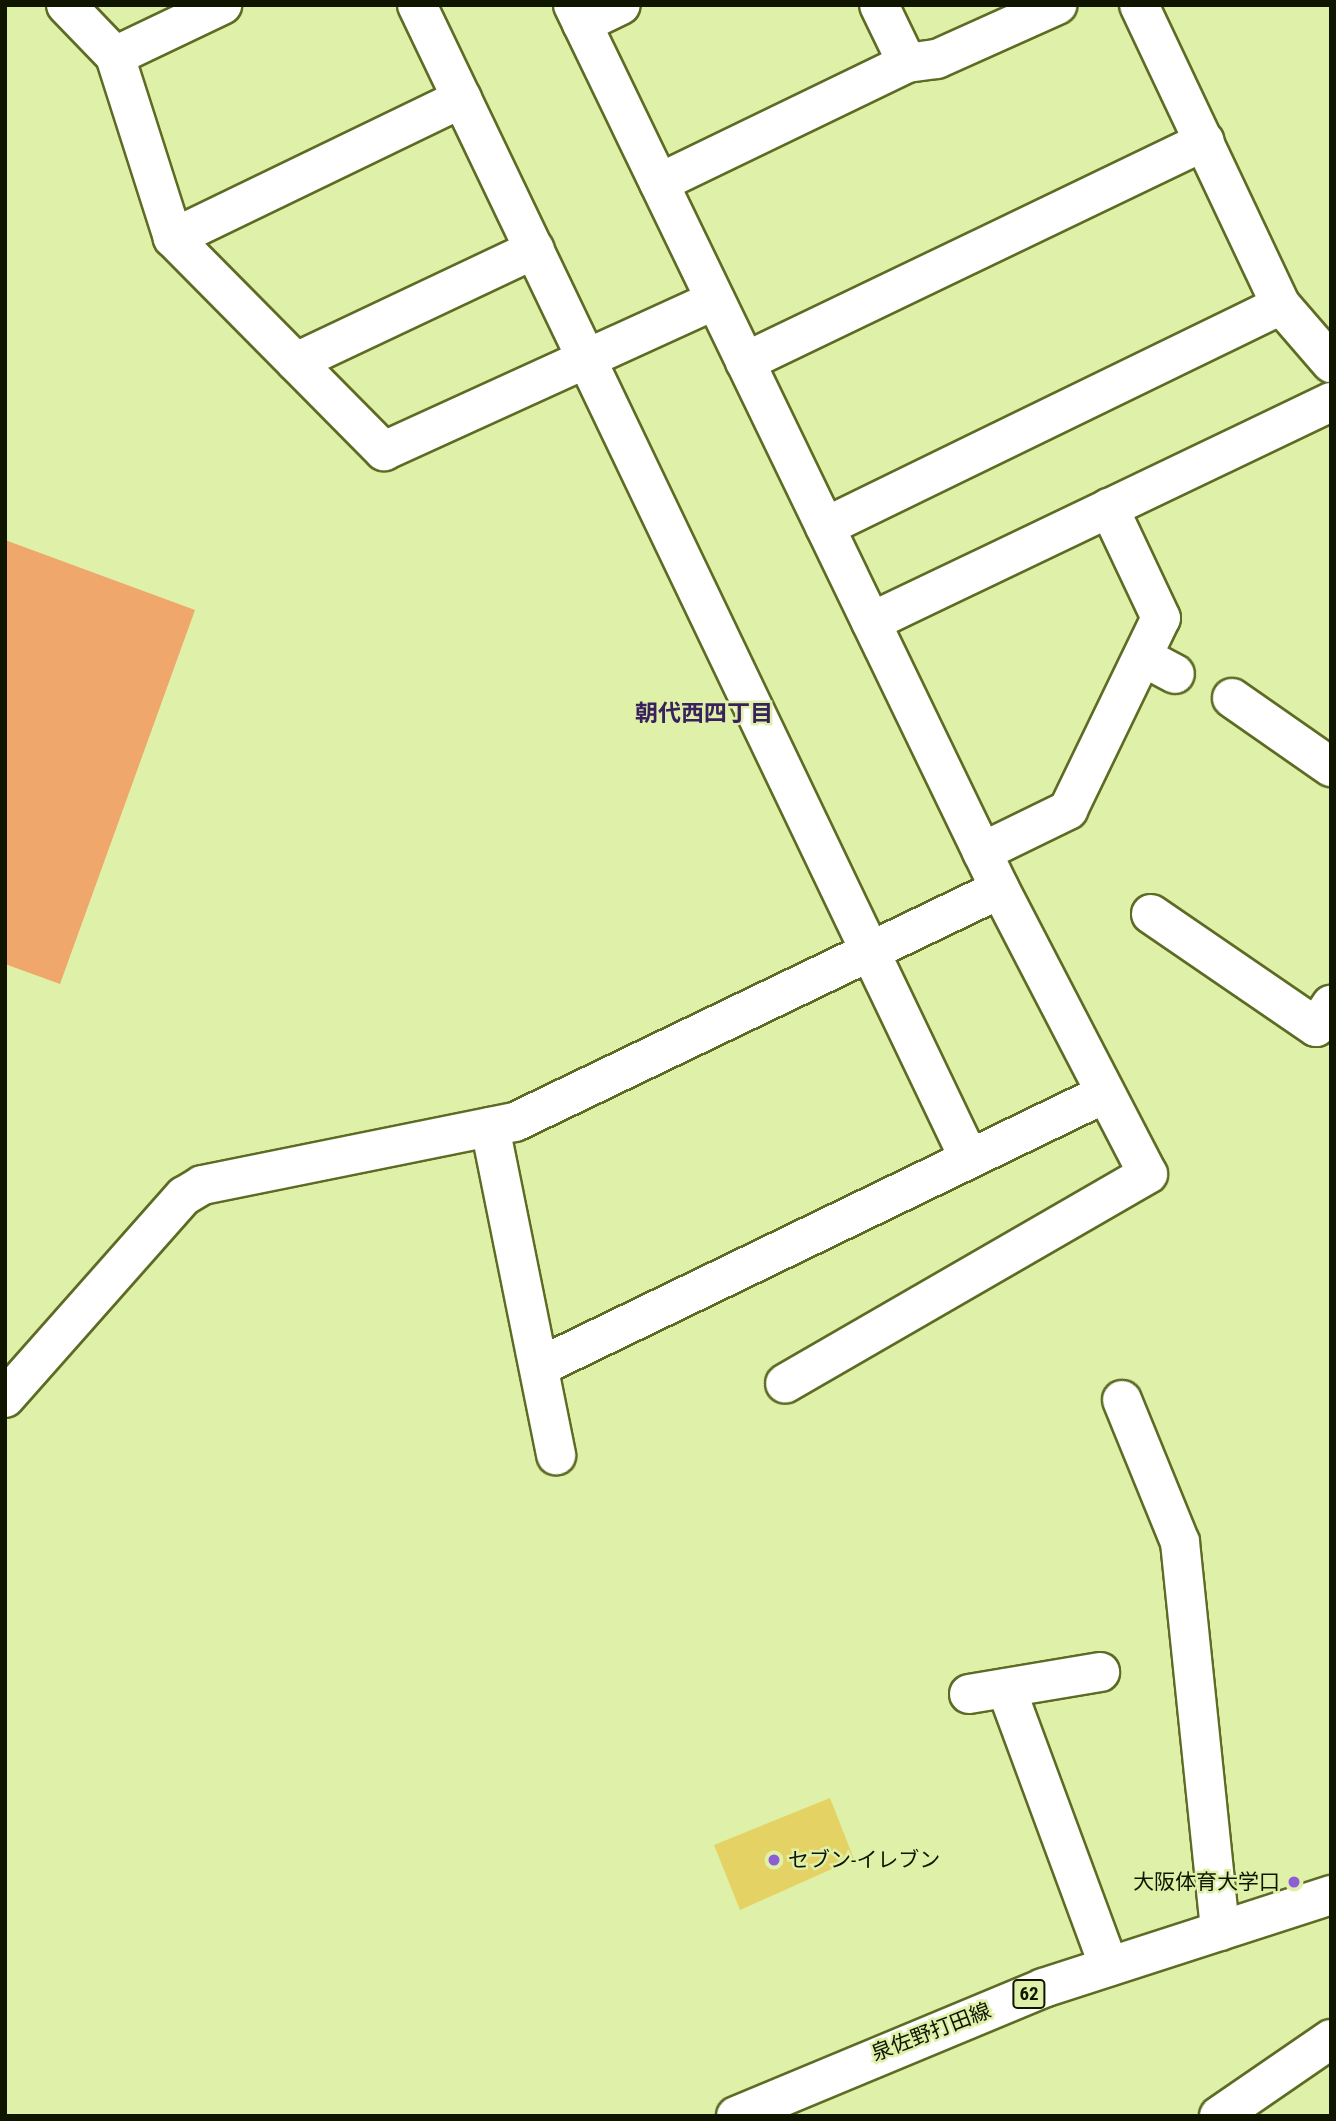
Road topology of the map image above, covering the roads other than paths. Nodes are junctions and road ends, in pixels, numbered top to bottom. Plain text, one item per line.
1 (66, 5) edge
2 (222, 5) edge
3 (417, 5) edge
4 (621, 5) edge
5 (879, 5) edge
6 (1057, 5) edge
7 (1139, 5) edge
8 (578, 14) edge
9 (115, 56) junction
10 (906, 63) junction
11 (462, 98) junction
12 (1205, 141) junction
13 (659, 183) junction
14 (173, 238) junction
15 (536, 250) junction
16 (715, 300) junction
17 (1281, 305) junction
18 (589, 357) junction
19 (296, 362) junction
20 (745, 362) junction
21 (1331, 363) edge
22 (1331, 401) edge
23 (1109, 508) junction
24 (825, 527) junction
25 (871, 622) junction
26 (1232, 698) dead end
27 (1331, 767) edge
28 (982, 852) junction
29 (1000, 889) junction
30 (1151, 915) dead end
31 (873, 951) junction
32 (1331, 1005) edge
33 (1106, 1093) junction
34 (489, 1127) junction
35 (968, 1156) junction
36 (541, 1366) junction
37 (785, 1384) dead end
38 (5, 1398) edge
39 (1122, 1400) dead end
40 (556, 1455) dead end
41 (1100, 1672) dead end
42 (1006, 1688) junction
43 (969, 1694) dead end
44 (1331, 1895) edge
45 (1220, 1931) junction
46 (1109, 1967) junction
47 (1331, 2039) edge
48 (736, 2116) edge
49 (1219, 2116) edge

1 - 9 street
2 - 9 street
3 - 11 street
4 - 8 street
5 - 10 street
6 - 10 street
7 - 12 street
8 - 13 street
9 - 14 street
10 - 13 street
11 - 14 street
11 - 15 street
12 - 17 street
12 - 20 street
13 - 16 street
14 - 19 street
15 - 18 street
15 - 19 street
16 - 18 street
16 - 20 street
17 - 21 street
17 - 24 street
18 - 19 street
18 - 31 street
20 - 24 street
22 - 23 street
23 - 25 street
23 - 28 street
24 - 25 street
25 - 28 street
26 - 27 street
28 - 29 street
29 - 31 street
29 - 33 street
30 - 32 street
31 - 34 street
31 - 35 street
33 - 35 street
33 - 37 street
34 - 36 street
34 - 38 street
35 - 36 street
36 - 40 street
39 - 45 street
41 - 42 street
42 - 43 street
42 - 46 street
44 - 45 street, 泉佐野打田線 / 62
45 - 46 street, 泉佐野打田線 / 62
46 - 48 street, 泉佐野打田線 / 62
47 - 49 street

